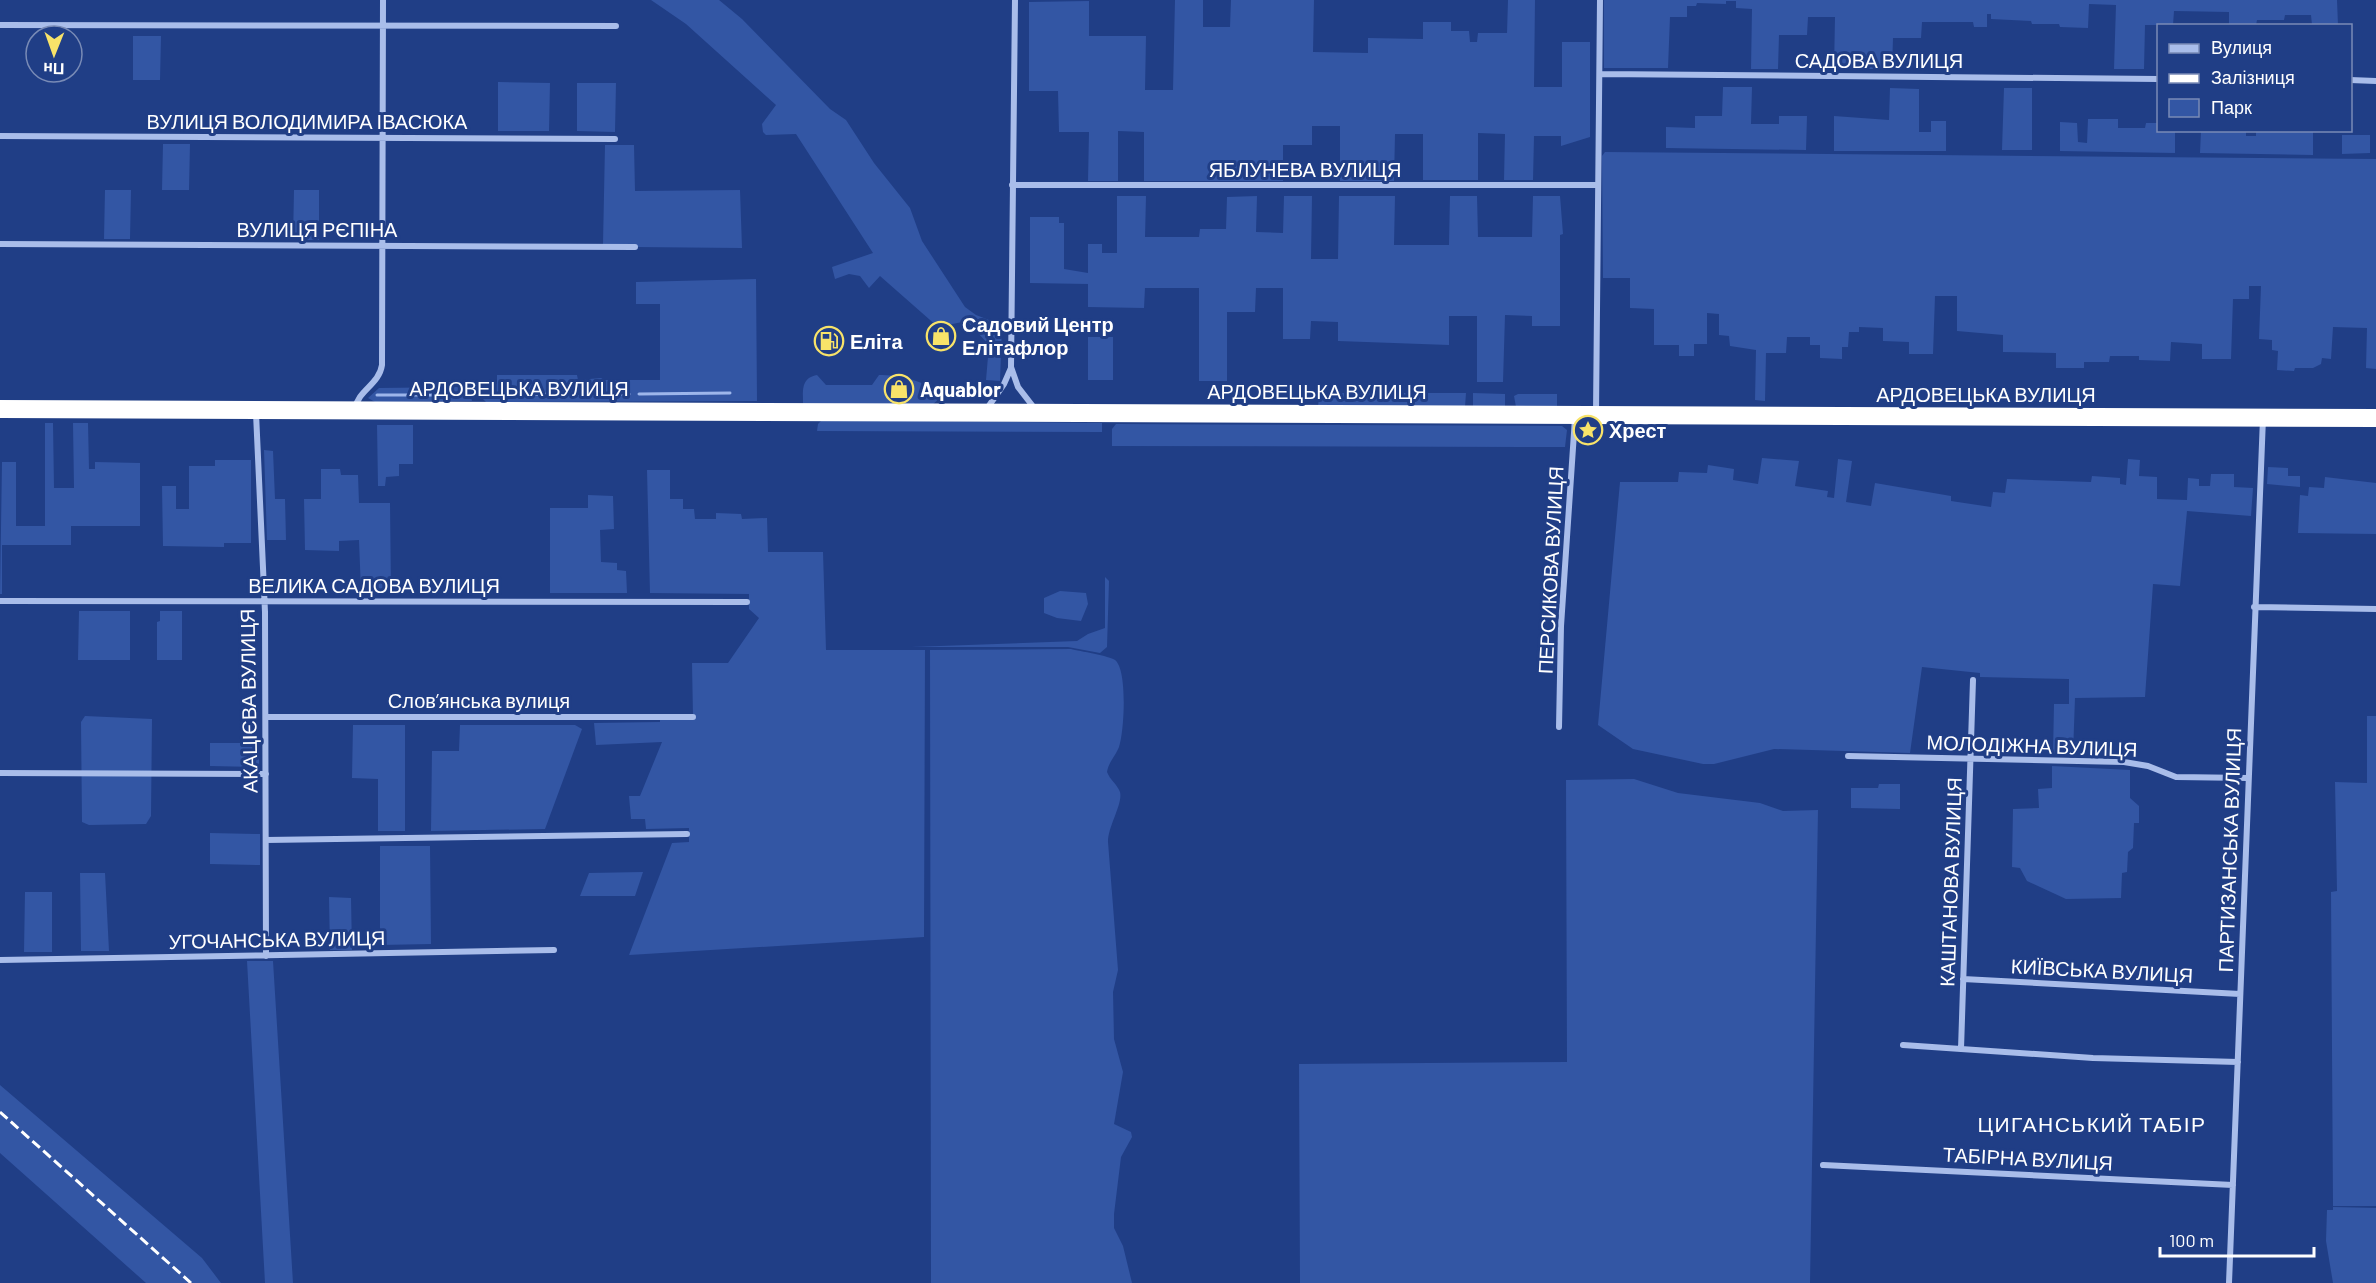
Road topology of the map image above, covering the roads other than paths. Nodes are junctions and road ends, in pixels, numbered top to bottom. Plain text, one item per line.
1 (383, 0) edge
2 (1015, 0) edge
3 (1600, 0) edge
4 (0, 25) edge
5 (383, 25) junction
6 (616, 26) dead end
7 (1600, 74) junction
8 (2157, 79) edge
9 (2352, 80) edge
10 (2376, 81) edge
11 (0, 136) edge
12 (382, 137) junction
13 (615, 139) dead end
14 (1015, 185) junction
15 (1597, 185) junction
16 (0, 244) edge
17 (382, 246) junction
18 (634, 247) dead end
19 (1011, 367) junction
20 (0, 409) edge
21 (256, 409) junction
22 (355, 410) junction
23 (984, 412) junction
24 (1038, 412) junction
25 (1575, 415) junction
26 (1596, 415) junction
27 (2264, 418) junction
28 (2376, 418) edge
29 (0, 601) edge
30 (262, 601) junction
31 (747, 602) dead end
32 (2254, 607) junction
33 (2376, 609) edge
34 (1972, 680) dead end
35 (266, 717) junction
36 (693, 717) dead end
37 (1559, 727) dead end
38 (1848, 756) dead end
39 (1970, 759) junction
40 (0, 773) edge
41 (266, 774) junction
42 (2248, 778) junction
43 (687, 834) dead end
44 (266, 840) junction
45 (554, 950) dead end
46 (266, 956) junction
47 (0, 960) edge
48 (1963, 979) junction
49 (2240, 994) junction
50 (1903, 1045) dead end
51 (1961, 1049) junction
52 (2238, 1062) junction
53 (1823, 1165) dead end
54 (2233, 1185) junction
55 (2229, 1283) edge

1 - 5 street
2 - 14 street
3 - 7 street
4 - 5 street
5 - 6 street
5 - 12 street
7 - 8 street, САДОВА ВУЛИЦЯ
7 - 15 street
9 - 10 street
11 - 12 street, ВУЛИЦЯ ВОЛОДИМИРА ІВАСЮКА
12 - 13 street, ВУЛИЦЯ ВОЛОДИМИРА ІВАСЮКА
12 - 17 street
14 - 15 street, ЯБЛУНЕВА ВУЛИЦЯ
14 - 19 street
15 - 26 street
16 - 17 street, ВУЛИЦЯ РЄПІНА
17 - 18 street, ВУЛИЦЯ РЄПІНА
17 - 22 street
19 - 23 street
19 - 24 street
20 - 21 highway, АРДОВЕЦЬКА ВУЛИЦЯ
21 - 22 highway, АРДОВЕЦЬКА ВУЛИЦЯ
21 - 30 street, АКАЦІЄВА ВУЛИЦЯ
22 - 23 highway, АРДОВЕЦЬКА ВУЛИЦЯ
23 - 24 highway, АРДОВЕЦЬКА ВУЛИЦЯ
24 - 25 highway, АРДОВЕЦЬКА ВУЛИЦЯ
25 - 26 highway, АРДОВЕЦЬКА ВУЛИЦЯ
25 - 37 street, ПЕРСИКОВА ВУЛИЦЯ
26 - 27 highway, АРДОВЕЦЬКА ВУЛИЦЯ
27 - 28 highway, АРДОВЕЦЬКА ВУЛИЦЯ
27 - 32 street, ПАРТИЗАНСЬКА ВУЛИЦЯ
29 - 30 street, ВЕЛИКА САДОВА ВУЛИЦЯ
30 - 31 street, ВЕЛИКА САДОВА ВУЛИЦЯ
30 - 35 street, АКАЦІЄВА ВУЛИЦЯ
32 - 33 street
32 - 42 street, ПАРТИЗАНСЬКА ВУЛИЦЯ
34 - 39 street, КАШТАНОВА ВУЛИЦЯ
35 - 36 street, Словʼянська вулиця
35 - 41 street, АКАЦІЄВА ВУЛИЦЯ
38 - 39 street, МОЛОДІЖНА ВУЛИЦЯ
39 - 42 street, МОЛОДІЖНА ВУЛИЦЯ
39 - 48 street, КАШТАНОВА ВУЛИЦЯ
40 - 41 street
41 - 44 street, АКАЦІЄВА ВУЛИЦЯ
42 - 49 street, ПАРТИЗАНСЬКА ВУЛИЦЯ
43 - 44 street
44 - 46 street, АКАЦІЄВА ВУЛИЦЯ
45 - 46 street, УГОЧАНСЬКА ВУЛИЦЯ
46 - 47 street, УГОЧАНСЬКА ВУЛИЦЯ
48 - 49 street, КИЇВСЬКА ВУЛИЦЯ
48 - 51 street, КАШТАНОВА ВУЛИЦЯ
49 - 52 street, ПАРТИЗАНСЬКА ВУЛИЦЯ
50 - 51 street
51 - 52 street
52 - 54 street, ПАРТИЗАНСЬКА ВУЛИЦЯ
53 - 54 street, ТАБІРНА ВУЛИЦЯ
54 - 55 street, ПАРТИЗАНСЬКА ВУЛИЦЯ

